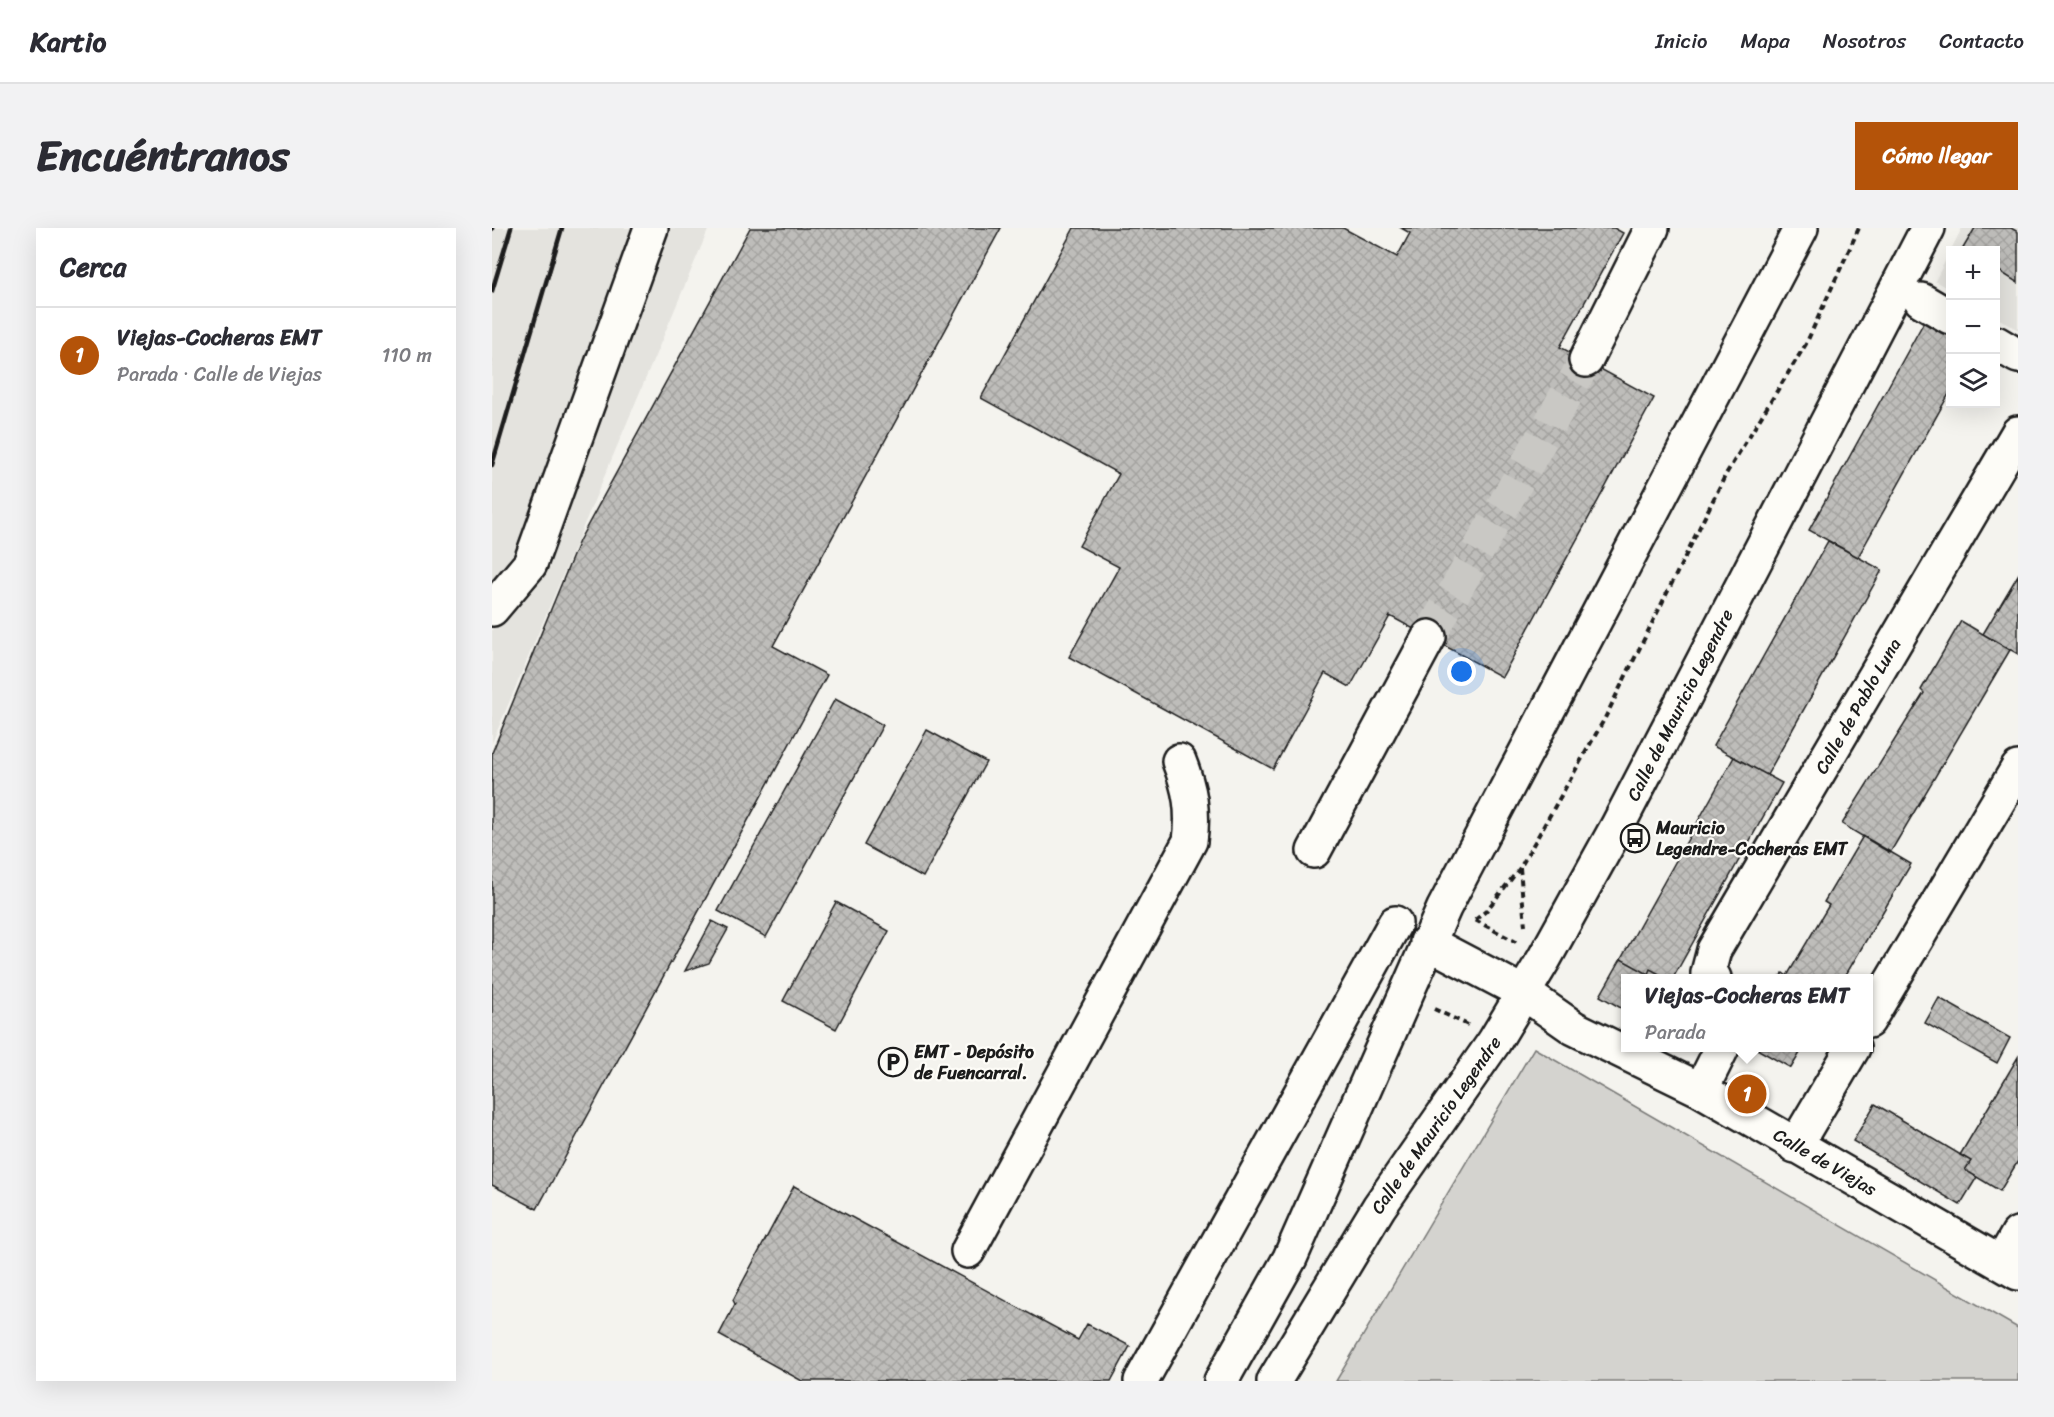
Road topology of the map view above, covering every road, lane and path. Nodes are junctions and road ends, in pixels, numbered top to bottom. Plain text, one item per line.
1 (651, 228) edge
2 (1652, 228) edge
3 (1801, 228) edge
4 (1859, 228) edge
5 (1928, 228) edge
6 (1921, 300) dead end
7 (1946, 315) edge
8 (2000, 346) edge
9 (2018, 356) edge
10 (1586, 360) tunnel mouth
11 (2018, 434) edge
12 (492, 609) edge
13 (1429, 637) tunnel mouth
14 (1179, 761) dead end
15 (2018, 768) edge
16 (1314, 851) dead end
17 (1520, 868) junction
18 (1467, 919) dead end
19 (1475, 920) junction
20 (1395, 923) dead end
21 (1526, 933) dead end
22 (1427, 942) junction
23 (1519, 944) dead end
24 (1709, 974) edge
25 (1524, 993) junction
26 (1430, 1006) dead end
27 (1873, 1014) edge
28 (1469, 1026) dead end
29 (1621, 1051) edge
30 (1623, 1052) edge
31 (1720, 1052) edge
32 (1850, 1052) edge
33 (1701, 1090) junction
34 (1795, 1146) junction
35 (2018, 1234) edge
36 (968, 1251) dead end
37 (2010, 1268) edge
38 (1141, 1381) edge
39 (1221, 1381) edge
40 (1274, 1381) edge

1 - 12 street
2 - 10 street
3 - 22 street
4 - 17 path
5 - 25 street, Calle de Mauricio Legendre
6 - 7 street
8 - 9 street
11 - 24 street, Calle de Pablo Luna
13 - 16 street
14 - 36 street
15 - 27 street
17 - 19 path
17 - 21 path
18 - 19 path
19 - 23 path
20 - 38 street
22 - 25 street, Calle de Viejas
22 - 39 street
25 - 29 street, Calle de Viejas
25 - 40 street, Calle de Mauricio Legendre
26 - 28 path
30 - 33 street, Calle de Viejas
31 - 33 street
32 - 34 street
33 - 34 street, Calle de Viejas
34 - 37 street, Calle de Viejas
35 - 37 street

